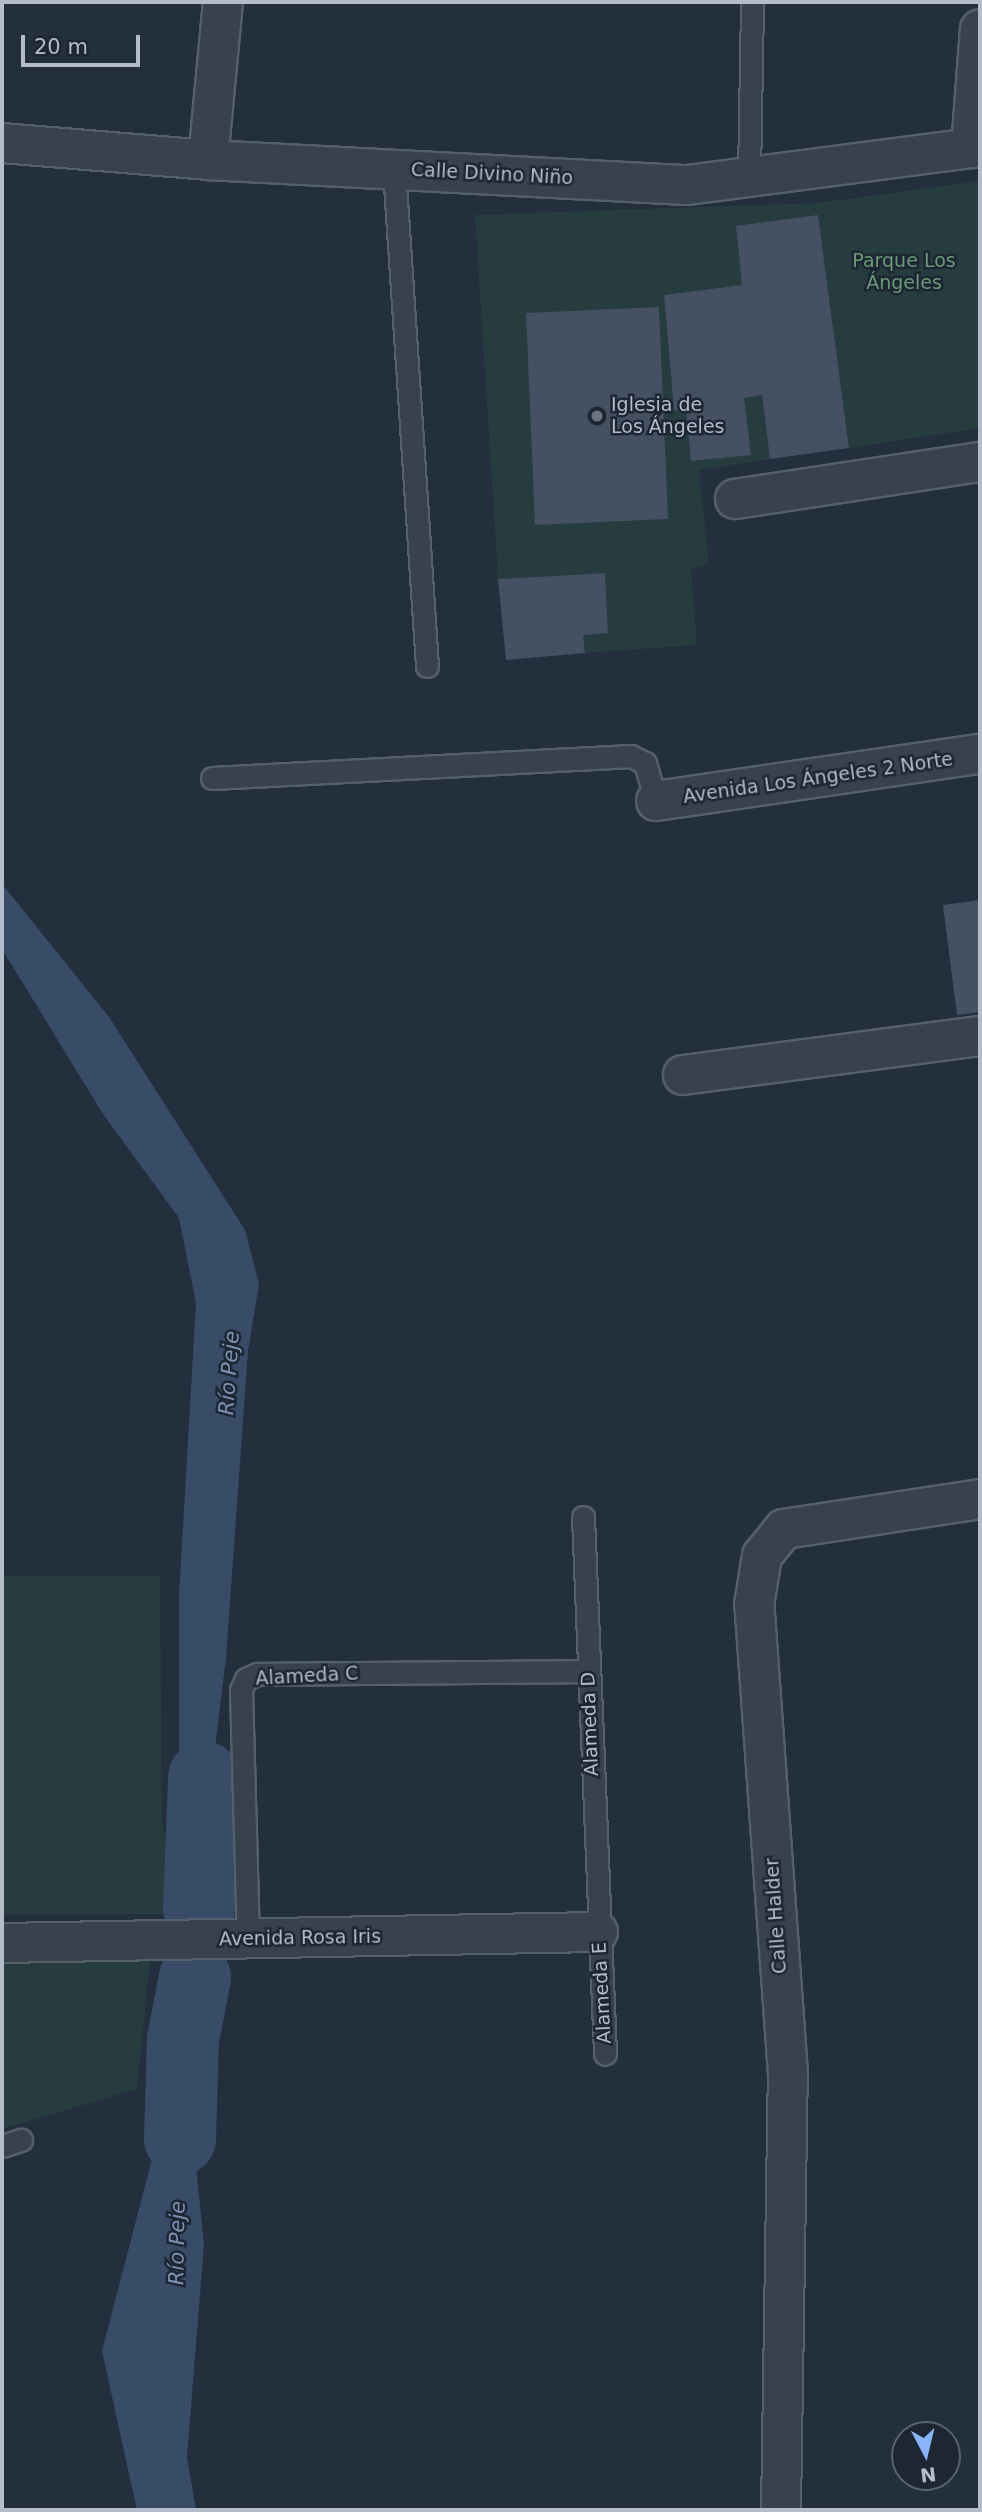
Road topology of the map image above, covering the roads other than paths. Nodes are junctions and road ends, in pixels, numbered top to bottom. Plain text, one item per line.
1 (223, 2) edge
2 (752, 2) edge
3 (980, 29) edge
4 (2, 143) edge
5 (976, 148) edge
6 (208, 160) junction
7 (394, 169) junction
8 (748, 176) junction
9 (980, 462) edge
10 (734, 499) dead end
11 (427, 666) dead end
12 (980, 754) edge
13 (212, 778) dead end
14 (656, 801) joint
15 (980, 1036) edge
16 (683, 1075) dead end
17 (980, 1499) edge
18 (583, 1517) dead end
19 (588, 1671) junction
20 (598, 1932) junction
21 (248, 1940) junction
22 (2, 1943) edge
23 (605, 2054) dead end
24 (781, 2510) edge

1 - 6 street
2 - 8 lane
3 - 5 street
4 - 6 street, Calle Divino Niño
5 - 8 street, Calle Divino Niño
6 - 7 street, Calle Divino Niño
7 - 8 street, Calle Divino Niño
7 - 11 lane
9 - 10 street
12 - 14 street, Avenida Los Ángeles 2 Norte
13 - 14 lane
15 - 16 street
17 - 24 street, Calle Halder
18 - 19 lane, Alameda D
19 - 20 lane, Alameda D
19 - 21 lane, Alameda C
20 - 21 street, Avenida Rosa Iris
20 - 23 lane, Alameda E
21 - 22 street, Avenida Rosa Iris

